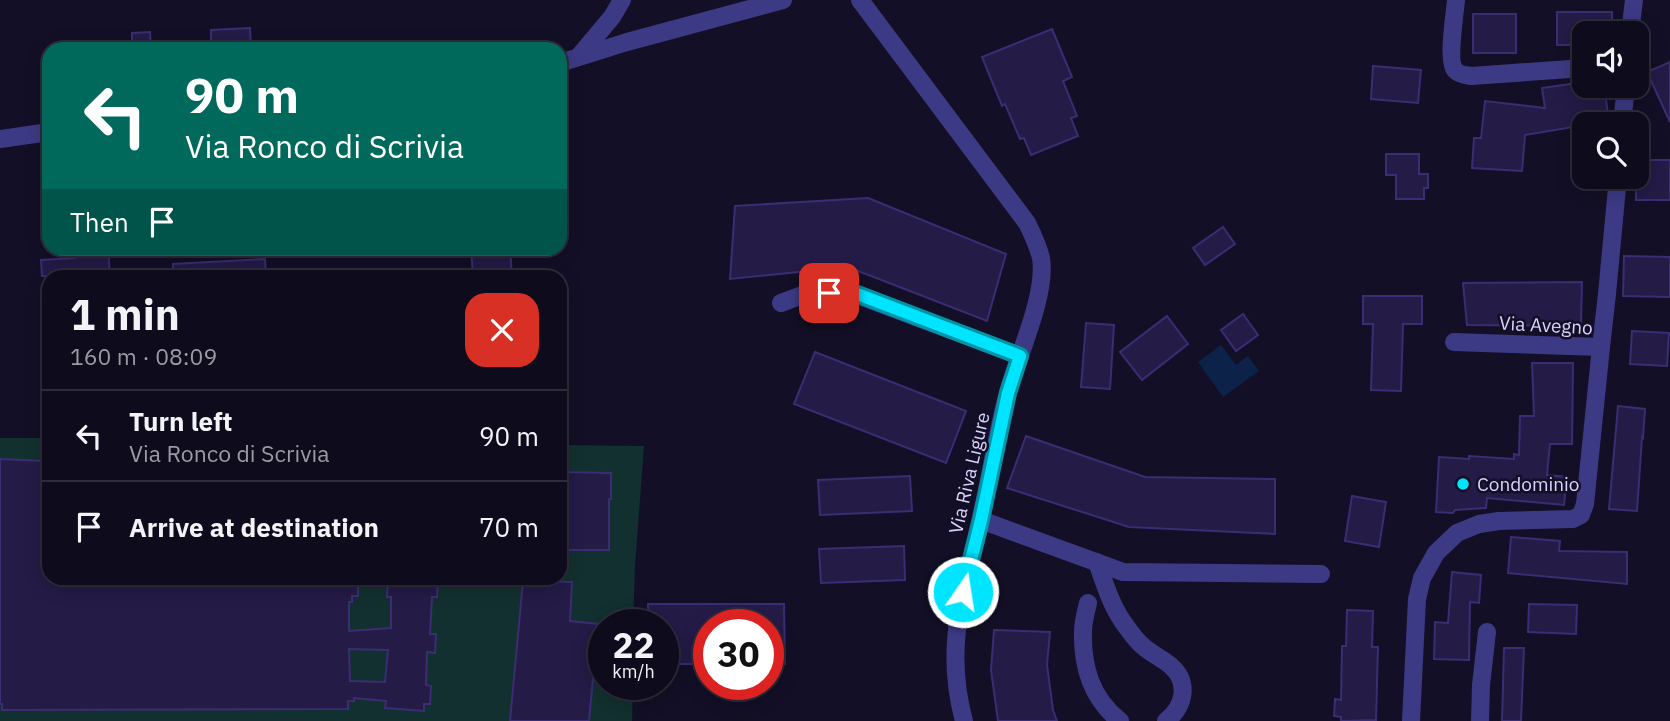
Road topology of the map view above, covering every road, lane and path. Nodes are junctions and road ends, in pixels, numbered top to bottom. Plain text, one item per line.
1 (622, 0) edge
2 (783, 0) edge
3 (860, 0) edge
4 (1456, 0) edge
5 (1634, 0) edge
6 (1631, 21) edge
7 (580, 56) junction
8 (567, 61) edge
9 (1572, 69) edge
10 (42, 133) edge
11 (0, 139) edge
12 (1617, 189) edge
13 (781, 303) dead end
14 (1454, 342) dead end
15 (1601, 347) junction
16 (1020, 356) junction
17 (981, 520) junction
18 (1097, 562) junction
19 (1321, 574) dead end
20 (1088, 603) dead end
21 (1487, 632) dead end
22 (964, 721) edge
23 (1120, 721) edge
24 (1166, 721) edge
25 (1411, 721) edge
26 (1480, 721) edge

1 - 7 street
2 - 7 street
3 - 16 street, Via Riva Ligure
4 - 9 street
5 - 6 street
7 - 8 street
10 - 11 street
12 - 15 street
13 - 16 street
14 - 15 street, Via Avegno
15 - 25 street, Via Avegno
16 - 17 street, Via Riva Ligure
17 - 18 street
17 - 22 street, Via Riva Ligure
18 - 19 street
18 - 24 street
20 - 23 street
21 - 26 street

